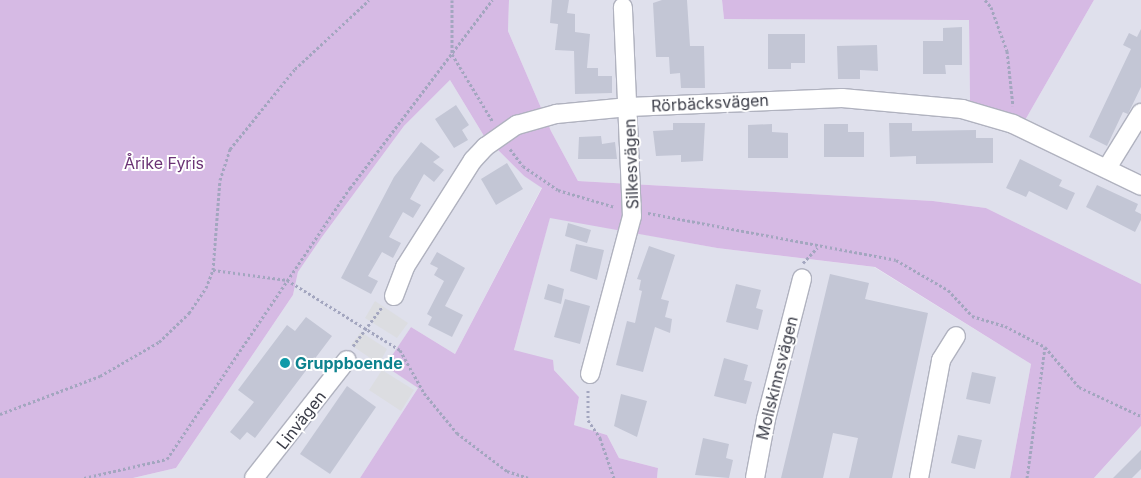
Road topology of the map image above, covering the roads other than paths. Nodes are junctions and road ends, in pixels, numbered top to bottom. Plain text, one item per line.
1 (623, 8) dead end
2 (629, 107) junction
3 (1141, 113) edge
4 (1107, 168) junction
5 (1141, 186) edge
6 (802, 279) dead end
7 (394, 296) road end
8 (956, 336) dead end
9 (347, 360) road end
10 (590, 374) road end
11 (254, 478) edge
12 (755, 478) edge
13 (919, 478) edge

1 - 2 street, Silkesvägen
2 - 4 street, Rörbäcksvägen
2 - 7 street, Rörbäcksvägen
2 - 10 street, Silkesvägen
3 - 4 street
4 - 5 street, Rörbäcksvägen
6 - 12 street, Mollskinnsvägen
8 - 13 street
9 - 11 street, Linvägen

